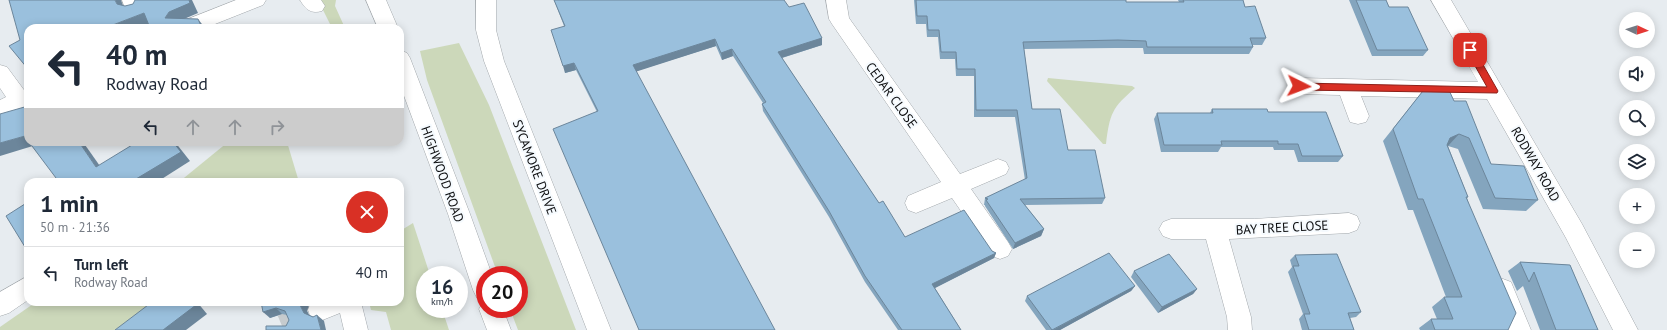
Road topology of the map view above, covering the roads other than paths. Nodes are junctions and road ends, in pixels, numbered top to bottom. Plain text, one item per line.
1 (256, 0) edge
2 (376, 0) edge
3 (486, 0) edge
4 (836, 0) edge
5 (1441, 0) edge
6 (219, 22) edge
7 (208, 24) edge
8 (386, 24) edge
9 (404, 69) edge
10 (0, 73) edge
11 (1299, 86) dead end
12 (1348, 88) junction
13 (1494, 91) junction
14 (24, 99) edge
15 (0, 109) edge
16 (1358, 116) dead end
17 (998, 168) dead end
18 (957, 186) junction
19 (916, 203) dead end
20 (1349, 223) dead end
21 (1171, 229) dead end
22 (1215, 229) junction
23 (1000, 249) dead end
24 (477, 266) edge
25 (1495, 271) edge
26 (24, 290) edge
27 (0, 305) edge
28 (350, 306) edge
29 (495, 318) edge
30 (356, 330) edge
31 (499, 330) edge
32 (599, 330) edge
33 (1240, 330) edge
34 (1519, 330) edge
35 (1626, 330) edge

1 - 6 street
2 - 8 street
3 - 32 street, SYCAMORE DRIVE
4 - 18 street, CEDAR CLOSE
5 - 13 street, RODWAY ROAD
6 - 7 street
9 - 24 street, HIGHWOOD ROAD
10 - 14 street
11 - 12 street
12 - 13 street
12 - 16 street
13 - 35 street, RODWAY ROAD
14 - 15 street
17 - 18 street
18 - 19 street
18 - 23 street, CEDAR CLOSE
20 - 22 street, BAY TREE CLOSE
21 - 22 street, BAY TREE CLOSE
22 - 33 street, BAY TREE CLOSE
25 - 34 street
26 - 27 street
28 - 30 street
29 - 31 street

